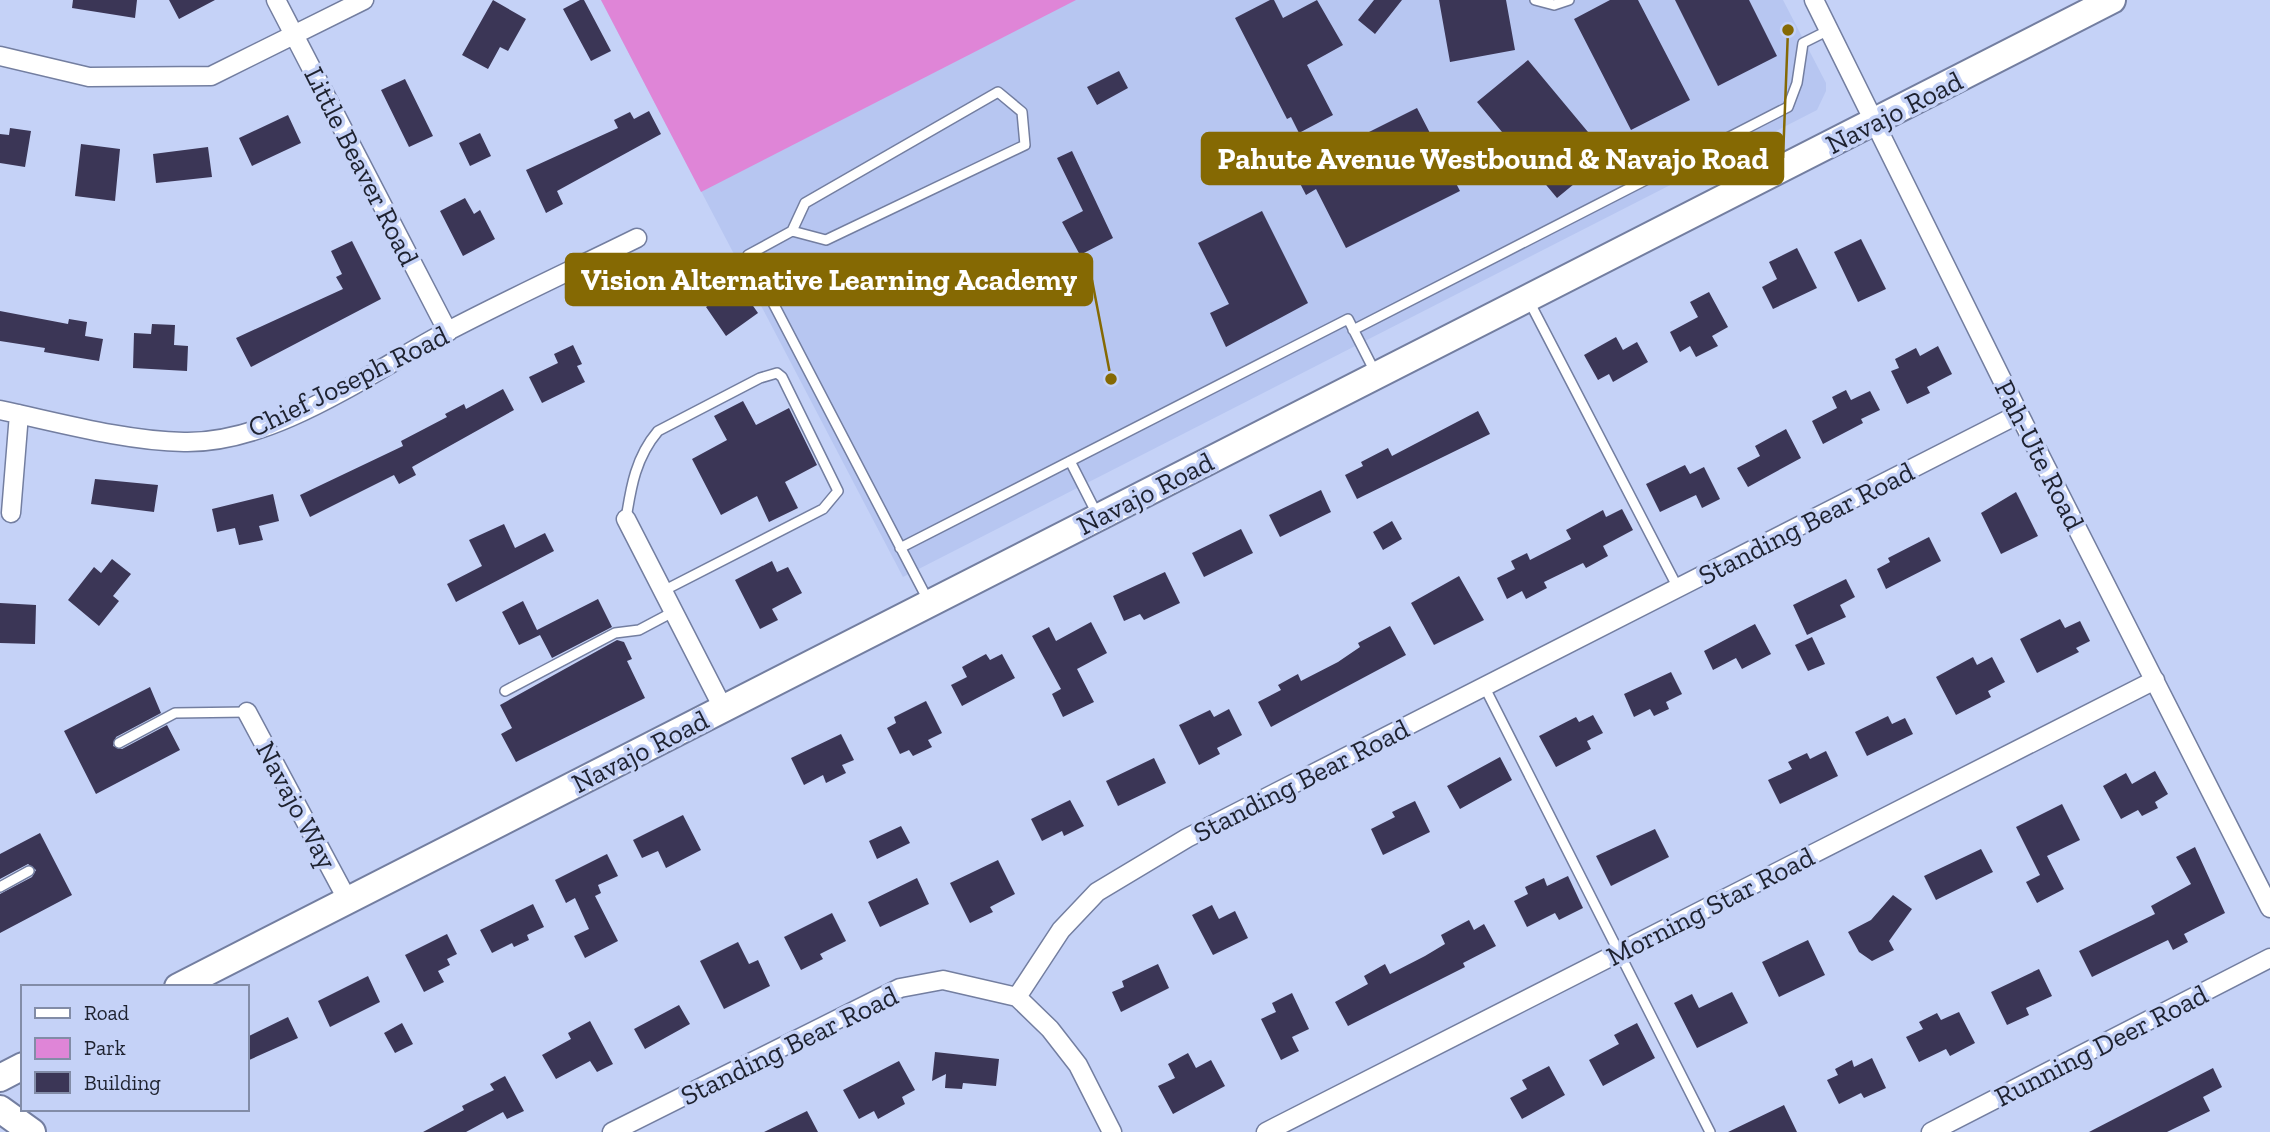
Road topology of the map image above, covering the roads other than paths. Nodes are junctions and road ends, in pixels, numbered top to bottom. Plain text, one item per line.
1 (276, 0) edge
2 (364, 0) edge
3 (1535, 0) edge
4 (1569, 0) edge
5 (1814, 0) edge
6 (2112, 0) edge
7 (1829, 30) junction
8 (294, 35) junction
9 (0, 57) edge
10 (1875, 122) junction
11 (792, 232) junction
12 (638, 238) dead end
13 (1528, 298) junction
14 (1353, 330) junction
15 (448, 331) junction
16 (1377, 376) junction
17 (0, 410) edge
18 (19, 414) junction
19 (2019, 414) junction
20 (1070, 461) junction
21 (11, 513) dead end
22 (1098, 517) junction
23 (626, 519) joint
24 (901, 548) junction
25 (1678, 588) junction
26 (663, 591) junction
27 (929, 603) junction
28 (674, 612) junction
29 (2155, 680) junction
30 (1484, 686) junction
31 (505, 691) dead end
32 (723, 708) junction
33 (247, 712) joint
34 (119, 743) dead end
35 (29, 871) dead end
36 (0, 887) edge
37 (347, 899) junction
38 (2270, 908) edge
39 (1619, 953) junction
40 (2270, 958) edge
41 (182, 985) edge
42 (1017, 997) junction
43 (21, 1067) edge
44 (0, 1078) edge
45 (0, 1110) edge
46 (32, 1132) edge
47 (612, 1132) edge
48 (1112, 1132) edge
49 (1266, 1132) edge
50 (1710, 1132) edge
51 (1931, 1132) edge

1 - 8 street, Little Beaver Road
2 - 8 street
3 - 4 lane
5 - 7 street, Pah-Ute Road
6 - 10 main road, Navajo Road
7 - 10 street, Pah-Ute Road
7 - 14 lane
8 - 9 street
8 - 15 street, Little Beaver Road
10 - 13 main road, Navajo Road
10 - 19 street, Pah-Ute Road
11 - 11 lane
11 - 24 lane
12 - 15 street, Chief Joseph Road
13 - 16 main road, Navajo Road
13 - 25 lane
14 - 16 lane
14 - 20 lane
15 - 18 street, Chief Joseph Road
16 - 22 main road, Navajo Road
17 - 18 street, Chief Joseph Road
18 - 21 street
19 - 25 street, Standing Bear Road
19 - 29 street, Pah-Ute Road
20 - 22 lane
20 - 24 lane
22 - 27 main road, Navajo Road
23 - 26 street
23 - 26 lane
24 - 27 lane
25 - 30 street, Standing Bear Road
26 - 28 street
27 - 32 main road, Navajo Road
28 - 31 lane
28 - 32 street
29 - 38 street, Pah-Ute Road
29 - 39 street, Morning Star Road
30 - 39 lane
30 - 42 street, Standing Bear Road
32 - 37 main road, Navajo Road
33 - 34 lane
33 - 37 street, Navajo Way
35 - 36 lane
37 - 41 main road, Navajo Road
39 - 49 street, Morning Star Road
39 - 50 lane
40 - 51 street, Running Deer Road
42 - 47 street, Standing Bear Road
42 - 48 street
43 - 44 main road
45 - 46 main road

